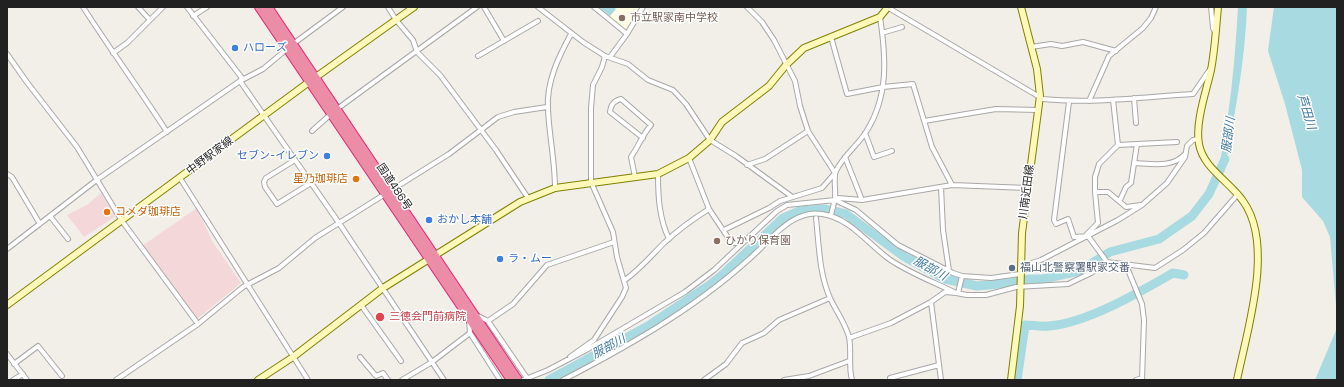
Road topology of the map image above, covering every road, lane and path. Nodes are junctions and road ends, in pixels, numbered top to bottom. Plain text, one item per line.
1 (83, 7) edge
2 (138, 7) edge
3 (163, 7) edge
4 (187, 7) edge
5 (207, 7) edge
6 (259, 7) edge
7 (268, 7) edge
8 (343, 7) edge
9 (388, 7) edge
10 (414, 7) edge
11 (477, 7) edge
12 (484, 7) edge
13 (538, 7) edge
14 (594, 7) edge
15 (643, 7) edge
16 (747, 7) edge
17 (887, 7) edge
18 (1021, 7) edge
19 (1156, 7) edge
20 (1211, 7) edge
21 (1218, 7) edge
22 (194, 16) junction
23 (880, 17) junction
24 (149, 19) junction
25 (396, 20) junction
26 (538, 21) dead end
27 (902, 27) dead end
28 (1216, 32) junction
29 (571, 34) junction
30 (627, 34) junction
31 (882, 34) junction
32 (831, 37) junction
33 (504, 41) junction
34 (290, 47) junction
35 (1031, 47) junction
36 (1116, 50) junction
37 (417, 52) junction
38 (113, 53) junction
39 (7, 54) edge
40 (478, 56) dead end
41 (605, 56) junction
42 (610, 57) junction
43 (786, 65) junction
44 (1211, 68) junction
45 (312, 80) junction
46 (240, 81) junction
47 (883, 87) junction
48 (1040, 96) junction
49 (1134, 98) junction
50 (1113, 100) junction
51 (1089, 101) junction
52 (1069, 102) junction
53 (547, 108) junction
54 (1038, 110) junction
55 (334, 111) junction
56 (265, 116) junction
57 (924, 121) junction
58 (1136, 123) dead end
59 (480, 129) junction
60 (312, 131) dead end
61 (808, 131) junction
62 (167, 132) junction
63 (865, 134) junction
64 (644, 138) junction
65 (1198, 139) junction
66 (710, 140) junction
67 (1177, 142) dead end
68 (1137, 144) junction
69 (1118, 145) junction
70 (892, 151) dead end
71 (1186, 153) junction
72 (845, 156) junction
73 (688, 158) junction
74 (295, 160) junction
75 (1134, 163) junction
76 (747, 165) junction
77 (835, 173) junction
78 (7, 174) edge
79 (658, 174) junction
80 (635, 177) junction
81 (180, 178) junction
82 (98, 179) junction
83 (591, 182) junction
84 (311, 183) junction
85 (952, 185) junction
86 (940, 187) junction
87 (554, 188) junction
88 (1027, 188) junction
89 (388, 192) junction
90 (1095, 192) junction
91 (1236, 192) junction
92 (791, 196) junction
93 (528, 198) junction
94 (862, 200) junction
95 (1120, 200) junction
96 (834, 201) junction
97 (1142, 205) junction
98 (709, 209) junction
99 (50, 216) junction
100 (831, 216) junction
101 (803, 217) junction
102 (816, 218) junction
103 (122, 221) junction
104 (339, 222) junction
105 (40, 224) junction
106 (724, 230) junction
107 (1087, 236) junction
108 (750, 237) junction
109 (68, 238) dead end
110 (669, 238) junction
111 (614, 242) junction
112 (7, 249) edge
113 (432, 258) junction
114 (1106, 262) junction
115 (1021, 264) junction
116 (1126, 265) junction
117 (950, 271) junction
118 (1020, 275) junction
119 (962, 277) junction
120 (625, 280) junction
121 (247, 286) junction
122 (1021, 286) junction
123 (383, 288) junction
124 (958, 292) junction
125 (830, 298) junction
126 (931, 302) junction
127 (7, 305) edge
128 (361, 305) junction
129 (472, 316) junction
130 (488, 320) junction
131 (198, 324) junction
132 (470, 333) junction
133 (849, 338) junction
134 (7, 354) edge
135 (293, 357) junction
136 (360, 357) dead end
137 (569, 359) junction
138 (401, 361) dead end
139 (849, 361) junction
140 (432, 362) junction
141 (14, 364) junction
142 (939, 365) junction
143 (23, 374) junction
144 (510, 375) edge
145 (710, 375) junction
146 (62, 376) dead end
147 (525, 379) edge
148 (1142, 379) edge
149 (13, 380) edge
150 (27, 380) edge
151 (116, 380) edge
152 (258, 380) edge
153 (308, 380) edge
154 (388, 380) edge
155 (402, 380) edge
156 (444, 380) edge
157 (500, 380) edge
158 (518, 380) edge
159 (563, 380) edge
160 (704, 380) edge
161 (713, 380) edge
162 (784, 380) edge
163 (852, 380) edge
164 (891, 380) edge
165 (941, 380) edge
166 (1011, 380) edge
167 (1136, 380) edge
168 (1237, 380) edge

1 - 38 street
2 - 24 street
3 - 24 street
4 - 22 street
5 - 22 street
6 - 34 highway, 国道486号
7 - 34 highway, 国道486号
8 - 34 street
9 - 25 street
10 - 25 street, 中野駅家線
11 - 37 street
12 - 33 street
13 - 29 street
14 - 30 street
15 - 30 street
16 - 43 street
17 - 23 street
17 - 48 street
18 - 35 street, 川南近田線
19 - 36 street
20 - 28 street
21 - 28 street
22 - 46 street
23 - 31 street
23 - 32 street
24 - 38 street
25 - 37 street
25 - 45 street, 中野駅家線
26 - 33 street
27 - 31 street
28 - 44 street
29 - 41 street
29 - 53 street
30 - 42 street
31 - 47 street
32 - 43 street
32 - 47 street
33 - 40 street
34 - 45 highway, 国道486号
34 - 46 street
35 - 36 street
35 - 48 street, 川南近田線
36 - 51 street
37 - 55 street
37 - 59 street
38 - 62 street
39 - 82 street
41 - 42 street
41 - 83 street
42 - 66 street
43 - 61 street
43 - 66 street
44 - 49 street
44 - 65 street
45 - 55 highway, 国道486号
45 - 56 street, 中野駅家線
46 - 56 street
46 - 62 street
47 - 57 street
47 - 63 street
48 - 52 street
48 - 54 street, 川南近田線
49 - 50 street
49 - 58 street
50 - 51 street
50 - 69 street
51 - 52 street
52 - 107 street
53 - 59 street
53 - 87 street
54 - 57 street
54 - 88 street, 川南近田線
55 - 60 street
55 - 89 highway, 国道486号
56 - 74 street
56 - 81 street, 中野駅家線
57 - 85 street
59 - 89 street
59 - 93 street
61 - 76 street
61 - 77 street
62 - 82 street
63 - 70 street
63 - 72 street
64 - 64 street
64 - 80 street
65 - 71 street
65 - 91 street
66 - 73 street
66 - 76 street
67 - 68 street
68 - 69 street
68 - 75 street
69 - 90 street
71 - 75 street
71 - 97 street
72 - 77 street
72 - 94 street
73 - 79 street
73 - 98 street
74 - 84 street
74 - 84 street
75 - 95 street
76 - 92 street
77 - 92 street
77 - 96 street
78 - 105 street
79 - 80 street
79 - 110 street
80 - 83 street
81 - 103 street, 中野駅家線
81 - 121 street
82 - 99 street
82 - 103 street
83 - 87 street
83 - 111 street
84 - 104 street
85 - 86 street
85 - 88 street
86 - 94 street
86 - 117 street
87 - 93 street
88 - 115 street, 川南近田線
89 - 104 street
89 - 113 highway, 国道486号
90 - 95 street
90 - 107 street
91 - 116 street
91 - 168 street
92 - 106 street
93 - 113 street
94 - 96 street
95 - 97 street
96 - 100 street
96 - 108 street
96 - 117 street
97 - 107 street
98 - 106 street
98 - 110 street
99 - 105 street
99 - 109 street
100 - 101 street
100 - 102 street
100 - 124 street
101 - 102 street
101 - 159 street
102 - 125 street
103 - 127 street, 中野駅家線
103 - 131 street
104 - 121 street
104 - 123 street
105 - 112 street
106 - 108 street
107 - 114 street
107 - 115 street
108 - 137 street
110 - 120 street
111 - 120 street
111 - 130 street
113 - 123 street
113 - 129 highway, 国道486号
114 - 116 street
114 - 122 street
115 - 118 street, 川南近田線
116 - 148 street
117 - 119 street
118 - 119 street
118 - 122 street, 川南近田線
119 - 124 street
120 - 137 street
121 - 131 street
121 - 135 street
122 - 124 street
122 - 166 street, 川南近田線
123 - 128 street
123 - 140 street
124 - 126 street
125 - 133 street
125 - 145 street
126 - 133 street
126 - 142 street
128 - 135 street
128 - 138 street
129 - 130 street
129 - 132 street
129 - 144 highway, 国道486号
130 - 147 street
131 - 151 street
132 - 140 street
132 - 157 street
133 - 139 street
134 - 141 street
135 - 152 street
135 - 153 street
136 - 154 street
137 - 147 street
139 - 162 street
139 - 163 street
140 - 155 street
140 - 156 street
141 - 143 street
141 - 146 street
142 - 164 street
142 - 165 street
143 - 149 street
143 - 150 street
144 - 158 highway, 国道486号
145 - 160 street
145 - 161 street
148 - 167 street

